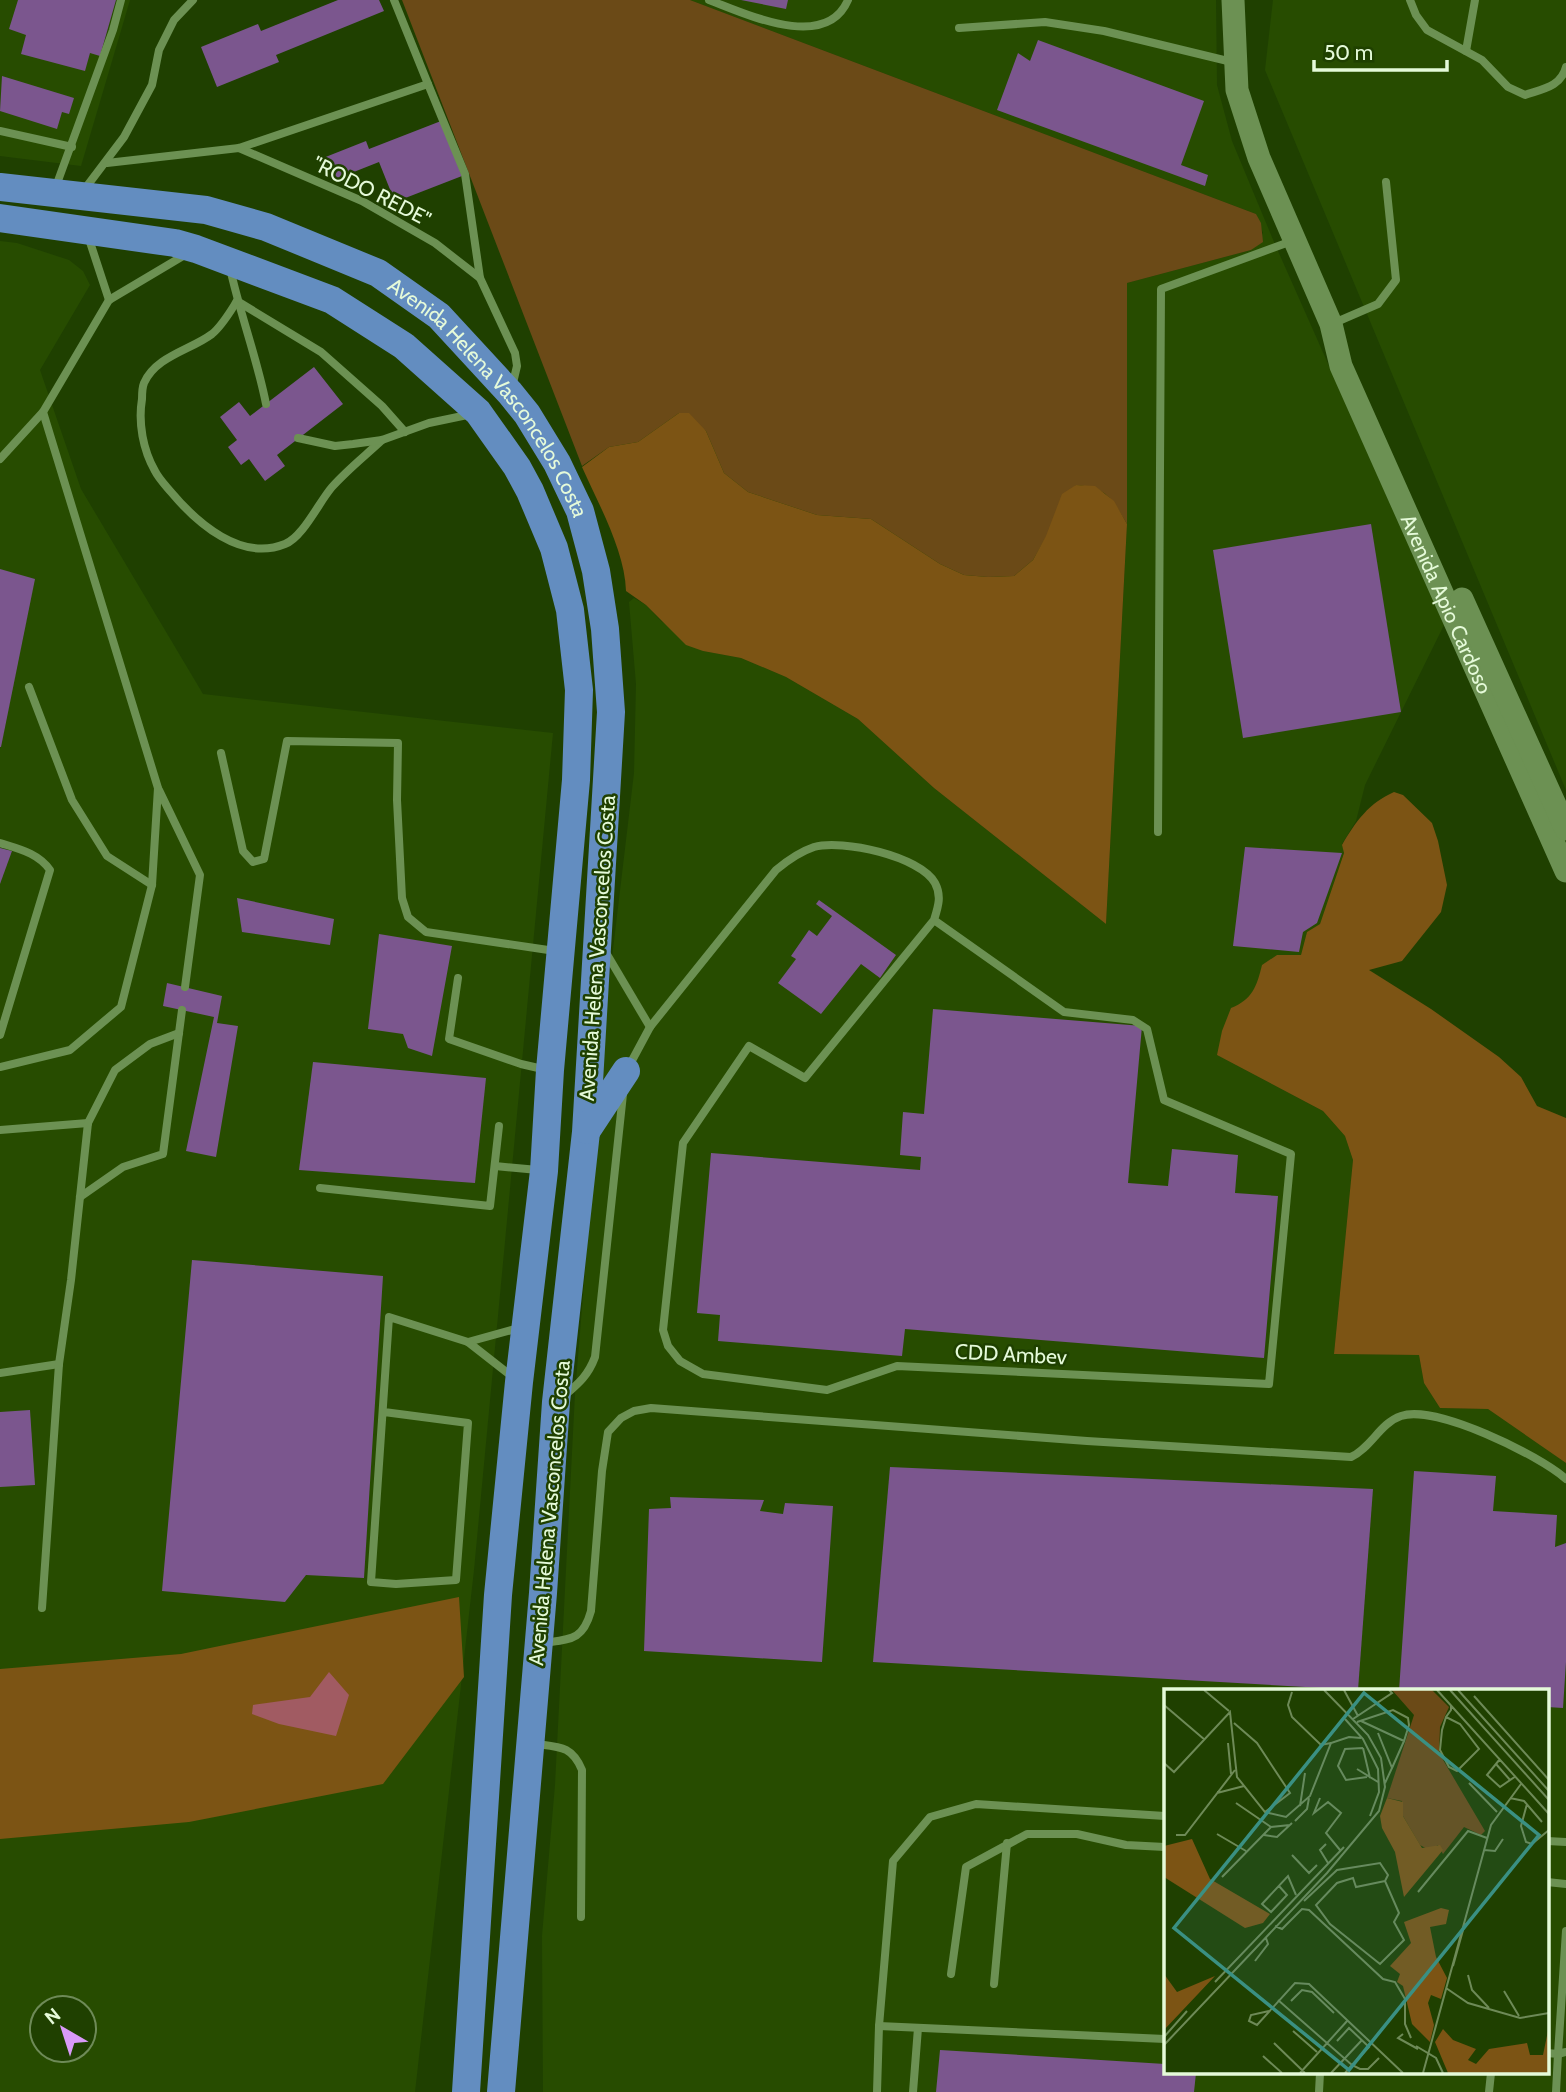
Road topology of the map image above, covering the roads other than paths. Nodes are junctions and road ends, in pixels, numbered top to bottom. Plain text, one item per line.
1 (121, 0) edge
2 (193, 0) edge
3 (394, 0) edge
4 (709, 0) edge
5 (848, 0) edge
6 (1233, 0) edge
7 (1410, 0) edge
8 (1475, 0) edge
9 (959, 28) dead end
10 (1466, 51) junction
11 (1235, 62) junction
12 (1566, 67) edge
13 (428, 84) junction
14 (0, 131) edge
15 (72, 147) junction
16 (239, 148) junction
17 (107, 163) junction
18 (1386, 182) dead end
19 (7, 184) edge
20 (67, 194) junction
21 (0, 218) edge
22 (86, 231) junction
23 (1295, 240) junction
24 (196, 249) junction
25 (229, 262) junction
26 (480, 278) junction
27 (109, 300) junction
28 (237, 301) junction
29 (1333, 329) junction
30 (510, 393) junction
31 (266, 404) dead end
32 (43, 412) junction
33 (478, 412) junction
34 (405, 432) junction
35 (298, 438) dead end
36 (382, 440) junction
37 (0, 459) edge
38 (29, 687) dead end
39 (221, 753) dead end
40 (158, 788) junction
41 (1566, 830) edge
42 (1158, 832) dead end
43 (0, 843) edge
44 (1566, 871) edge
45 (152, 885) junction
46 (934, 920) junction
47 (596, 936) junction
48 (562, 951) junction
49 (458, 978) dead end
50 (185, 987) dead end
51 (182, 1010) dead end
52 (650, 1027) junction
53 (179, 1033) junction
54 (0, 1035) edge
55 (0, 1067) edge
56 (550, 1070) junction
57 (626, 1071) junction
58 (88, 1123) junction
59 (499, 1126) dead end
60 (0, 1130) edge
61 (586, 1132) junction
62 (495, 1166) junction
63 (544, 1171) junction
64 (320, 1188) dead end
65 (80, 1197) junction
66 (525, 1326) junction
67 (468, 1342) junction
68 (59, 1364) junction
69 (0, 1373) edge
70 (519, 1382) junction
71 (556, 1402) junction
72 (384, 1412) junction
73 (1566, 1479) edge
74 (42, 1608) dead end
75 (538, 1644) junction
76 (530, 1743) junction
77 (1164, 1816) edge
78 (1548, 1841) edge
79 (1566, 1842) edge
80 (1007, 1843) junction
81 (1164, 1847) edge
82 (1548, 1882) edge
83 (1566, 1884) edge
84 (581, 1917) dead end
85 (1566, 1931) edge
86 (951, 1975) dead end
87 (994, 1984) dead end
88 (879, 2026) junction
89 (918, 2028) junction
90 (1164, 2039) edge
91 (1562, 2053) edge
92 (1320, 2074) edge
93 (1491, 2074) edge
94 (466, 2092) edge
95 (501, 2092) edge
96 (877, 2092) edge
97 (913, 2092) edge
98 (1320, 2092) edge
99 (1489, 2092) edge
100 (1556, 2092) edge

1 - 15 lane
2 - 17 lane
3 - 13 lane, "RODO REDE"
4 - 5 lane
6 - 11 street, Avenida Apio Cardoso
7 - 10 lane
8 - 10 lane
9 - 11 lane
10 - 12 lane
11 - 23 street, Avenida Apio Cardoso
13 - 16 lane, "RODO REDE"
13 - 26 lane, "RODO REDE"
14 - 15 lane
15 - 20 lane
16 - 17 lane, "RODO REDE"
16 - 26 lane, "RODO REDE"
17 - 20 lane
18 - 29 lane
19 - 20 highway, Avenida Helena Vasconcelos Costa
20 - 30 highway, Avenida Helena Vasconcelos Costa
21 - 22 highway, Avenida Helena Vasconcelos Costa
22 - 24 highway, Avenida Helena Vasconcelos Costa
22 - 27 lane
23 - 29 street, Avenida Apio Cardoso
23 - 42 lane
24 - 25 highway, Avenida Helena Vasconcelos Costa
24 - 27 lane
25 - 28 lane
25 - 33 highway, Avenida Helena Vasconcelos Costa
26 - 30 lane, "RODO REDE"
27 - 32 lane
28 - 31 lane
28 - 34 lane
28 - 36 lane
29 - 41 street, Avenida Apio Cardoso
29 - 44 street, Avenida Apio Cardoso
30 - 47 highway, Avenida Helena Vasconcelos Costa
32 - 37 lane
32 - 40 lane
33 - 34 lane
33 - 48 highway, Avenida Helena Vasconcelos Costa
34 - 36 lane
35 - 36 lane
38 - 45 lane
39 - 48 lane
40 - 45 lane
40 - 50 lane
43 - 54 lane
45 - 55 lane
46 - 46 lane, CDD Ambev
46 - 52 lane
47 - 52 lane
47 - 61 highway, Avenida Helena Vasconcelos Costa
48 - 56 highway, Avenida Helena Vasconcelos Costa
49 - 56 lane
51 - 53 lane
52 - 57 lane
53 - 58 lane
53 - 65 lane
56 - 63 highway, Avenida Helena Vasconcelos Costa
57 - 61 highway
57 - 71 lane
58 - 60 lane
58 - 65 lane
59 - 62 lane
61 - 71 highway, Avenida Helena Vasconcelos Costa
62 - 63 lane
62 - 64 lane
63 - 66 highway, Avenida Helena Vasconcelos Costa
65 - 68 lane
66 - 67 lane
66 - 70 highway, Avenida Helena Vasconcelos Costa
67 - 70 lane
67 - 72 lane
68 - 69 lane
68 - 74 lane
70 - 94 highway, Avenida Helena Vasconcelos Costa
71 - 75 highway, Avenida Helena Vasconcelos Costa
72 - 72 lane
73 - 75 lane
75 - 76 highway, Avenida Helena Vasconcelos Costa
76 - 84 lane
76 - 95 highway, Avenida Helena Vasconcelos Costa
77 - 88 lane
78 - 79 lane
80 - 81 lane
80 - 86 lane
80 - 87 lane
82 - 83 lane
85 - 91 lane
88 - 89 lane
88 - 96 lane
89 - 90 lane
89 - 97 lane
91 - 100 lane
92 - 98 lane
93 - 99 lane

